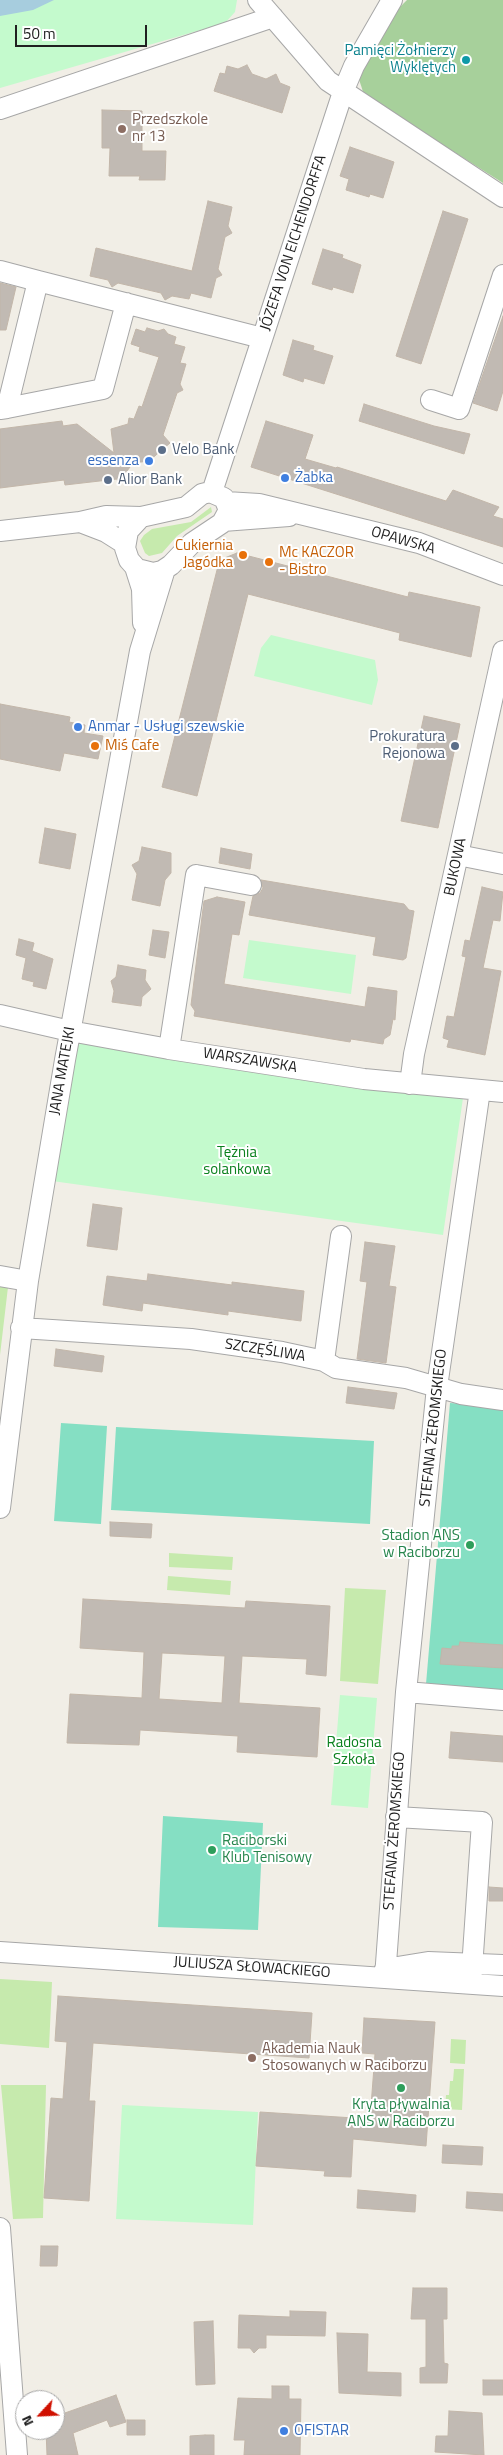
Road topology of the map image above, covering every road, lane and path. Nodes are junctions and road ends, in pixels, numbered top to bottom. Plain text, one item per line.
1 (258, 0) edge
2 (392, 0) edge
3 (274, 18) junction
4 (343, 92) junction
5 (0, 109) edge
6 (503, 197) edge
7 (0, 271) edge
8 (503, 276) edge
9 (38, 281) junction
10 (126, 303) junction
11 (262, 338) junction
12 (431, 400) dead end
13 (4, 408) edge
14 (219, 497) junction
15 (300, 515) junction
16 (141, 517) junction
17 (223, 521) junction
18 (80, 522) junction
19 (0, 531) edge
20 (124, 544) junction
21 (135, 567) junction
22 (165, 569) junction
23 (503, 575) edge
24 (143, 637) junction
25 (503, 651) edge
26 (458, 855) junction
27 (503, 864) edge
28 (251, 885) dead end
29 (0, 1015) edge
30 (70, 1031) junction
31 (169, 1049) junction
32 (410, 1084) junction
33 (480, 1090) junction
34 (503, 1092) edge
35 (341, 1236) dead end
36 (0, 1276) edge
37 (28, 1281) junction
38 (21, 1328) junction
39 (324, 1361) junction
40 (437, 1387) junction
41 (503, 1400) edge
42 (0, 1508) edge
43 (406, 1692) junction
44 (503, 1700) edge
45 (396, 1817) junction
46 (0, 1952) edge
47 (503, 1965) edge
48 (385, 1973) junction
49 (472, 1974) junction
50 (503, 1986) edge
51 (0, 2228) edge
52 (18, 2455) edge

1 - 3 street
2 - 4 street, JÓZEFA VON EICHENDORFFA
3 - 4 street
3 - 5 street
4 - 6 street
4 - 11 street, JÓZEFA VON EICHENDORFFA
7 - 9 street
8 - 12 street
9 - 10 street
9 - 13 street
10 - 11 street
10 - 13 street
11 - 14 street, JÓZEFA VON EICHENDORFFA
14 - 15 street, OPAWSKA
14 - 16 street, OPAWSKA
14 - 17 street
15 - 17 street, OPAWSKA
15 - 23 street, OPAWSKA
16 - 18 street, OPAWSKA
16 - 20 street
17 - 22 street
18 - 19 street, OPAWSKA
18 - 20 street, OPAWSKA
20 - 21 street
21 - 22 street
21 - 24 street, JANA MATEJKI
22 - 24 street, JANA MATEJKI
24 - 30 street, JANA MATEJKI
25 - 26 street, BUKOWA
26 - 27 street
26 - 32 street, BUKOWA
28 - 31 street
29 - 30 street, WARSZAWSKA
30 - 31 street, WARSZAWSKA
30 - 37 street, JANA MATEJKI
31 - 32 street, WARSZAWSKA
32 - 33 street, WARSZAWSKA
33 - 34 street, WARSZAWSKA
33 - 40 street, STEFANA ŻEROMSKIEGO
35 - 39 street
36 - 37 street
37 - 38 street, JANA MATEJKI
38 - 39 street, SZCZĘŚLIWA
38 - 42 street, JANA MATEJKI
39 - 40 street, SZCZĘŚLIWA
40 - 41 street, SZCZĘŚLIWA
40 - 43 street, STEFANA ŻEROMSKIEGO
43 - 44 street
43 - 45 street, STEFANA ŻEROMSKIEGO
45 - 48 street, STEFANA ŻEROMSKIEGO
45 - 49 street
46 - 48 street, JULIUSZA SŁOWACKIEGO
47 - 49 street
48 - 49 street, JULIUSZA SŁOWACKIEGO
49 - 50 street, JULIUSZA SŁOWACKIEGO
51 - 52 street

